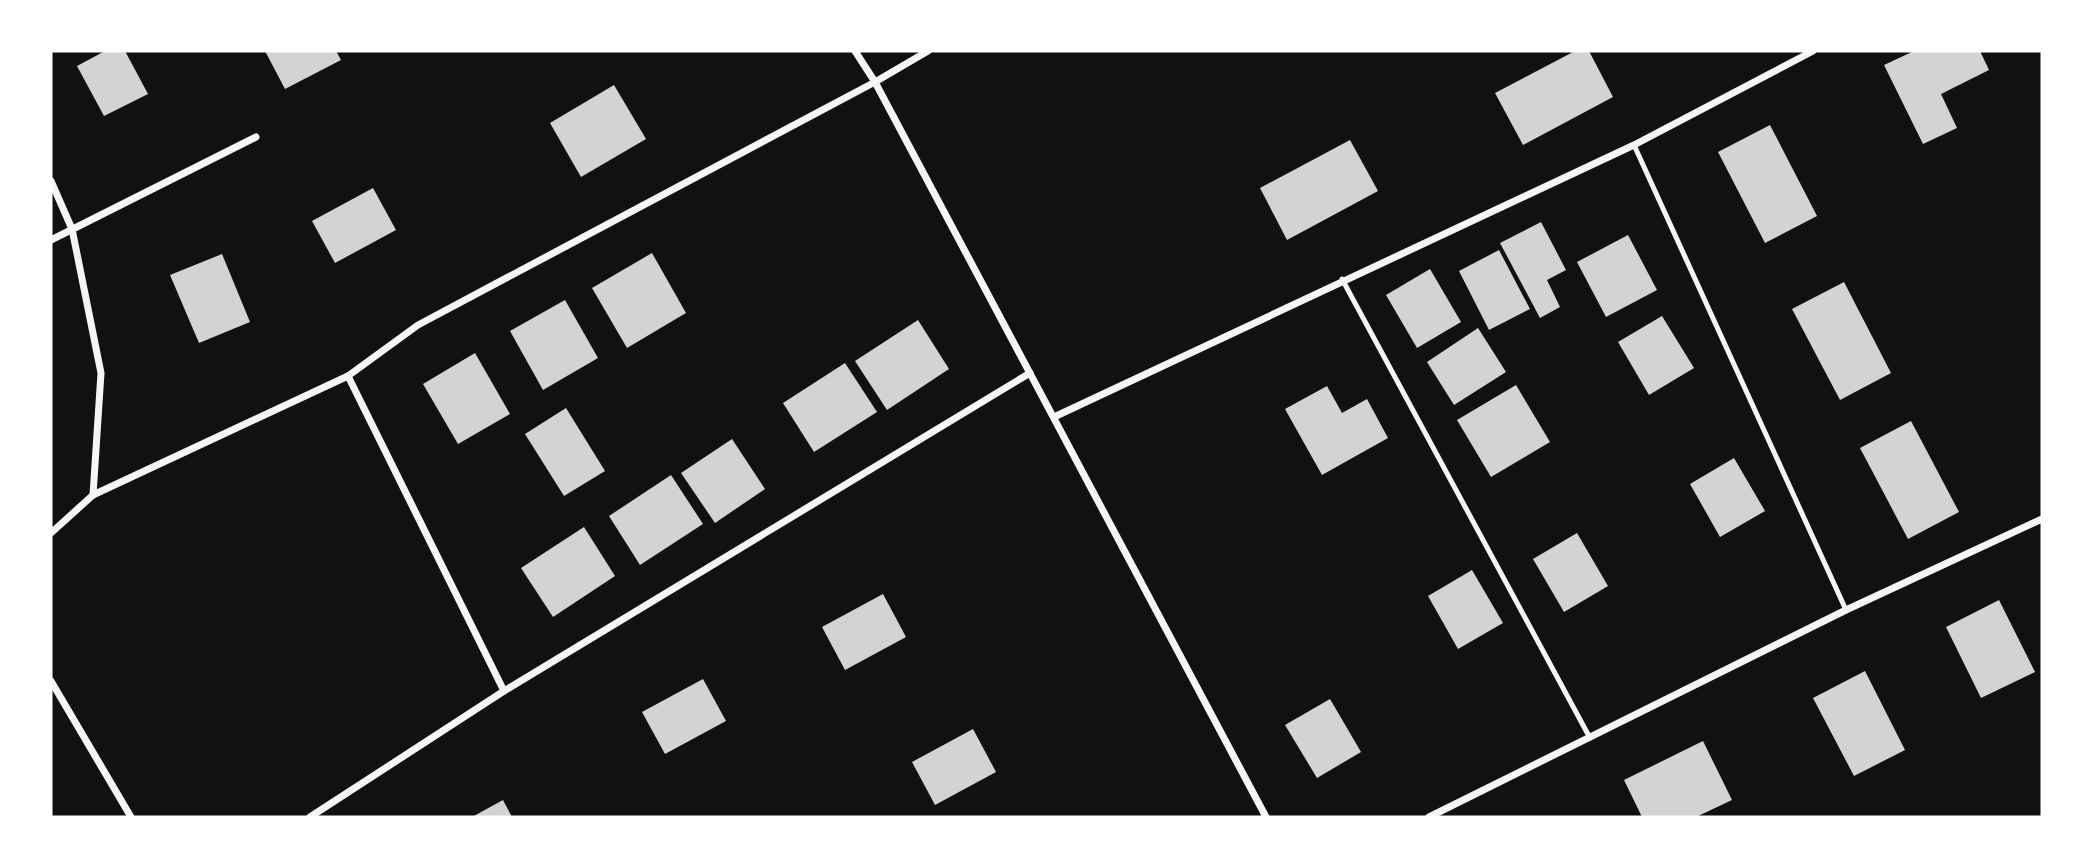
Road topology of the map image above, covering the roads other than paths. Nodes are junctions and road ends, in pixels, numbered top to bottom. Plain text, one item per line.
1 (855, 51) edge
2 (928, 51) edge
3 (1813, 51) edge
4 (876, 82) junction
5 (256, 136) dead end
6 (1634, 145) junction
7 (51, 181) edge
8 (72, 229) junction
9 (51, 240) edge
10 (1342, 279) junction
11 (1030, 373) junction
12 (348, 376) junction
13 (1054, 417) junction
14 (93, 495) junction
15 (2042, 519) edge
16 (51, 533) edge
17 (1846, 610) junction
18 (51, 681) edge
19 (504, 691) junction
20 (1590, 738) junction
21 (326, 814) edge
22 (131, 817) edge
23 (310, 817) edge
24 (1266, 817) edge
25 (1429, 817) edge

1 - 4 street
2 - 4 street
3 - 6 street
4 - 11 street
4 - 12 street
5 - 8 street
6 - 10 street
6 - 17 lane
7 - 8 street
8 - 9 street
8 - 14 street
10 - 13 street
10 - 20 lane
11 - 13 street
11 - 19 street
12 - 14 street
12 - 19 street
13 - 24 street
14 - 16 street
15 - 17 street
17 - 20 street
18 - 22 street
19 - 21 street
20 - 25 street
21 - 23 street

